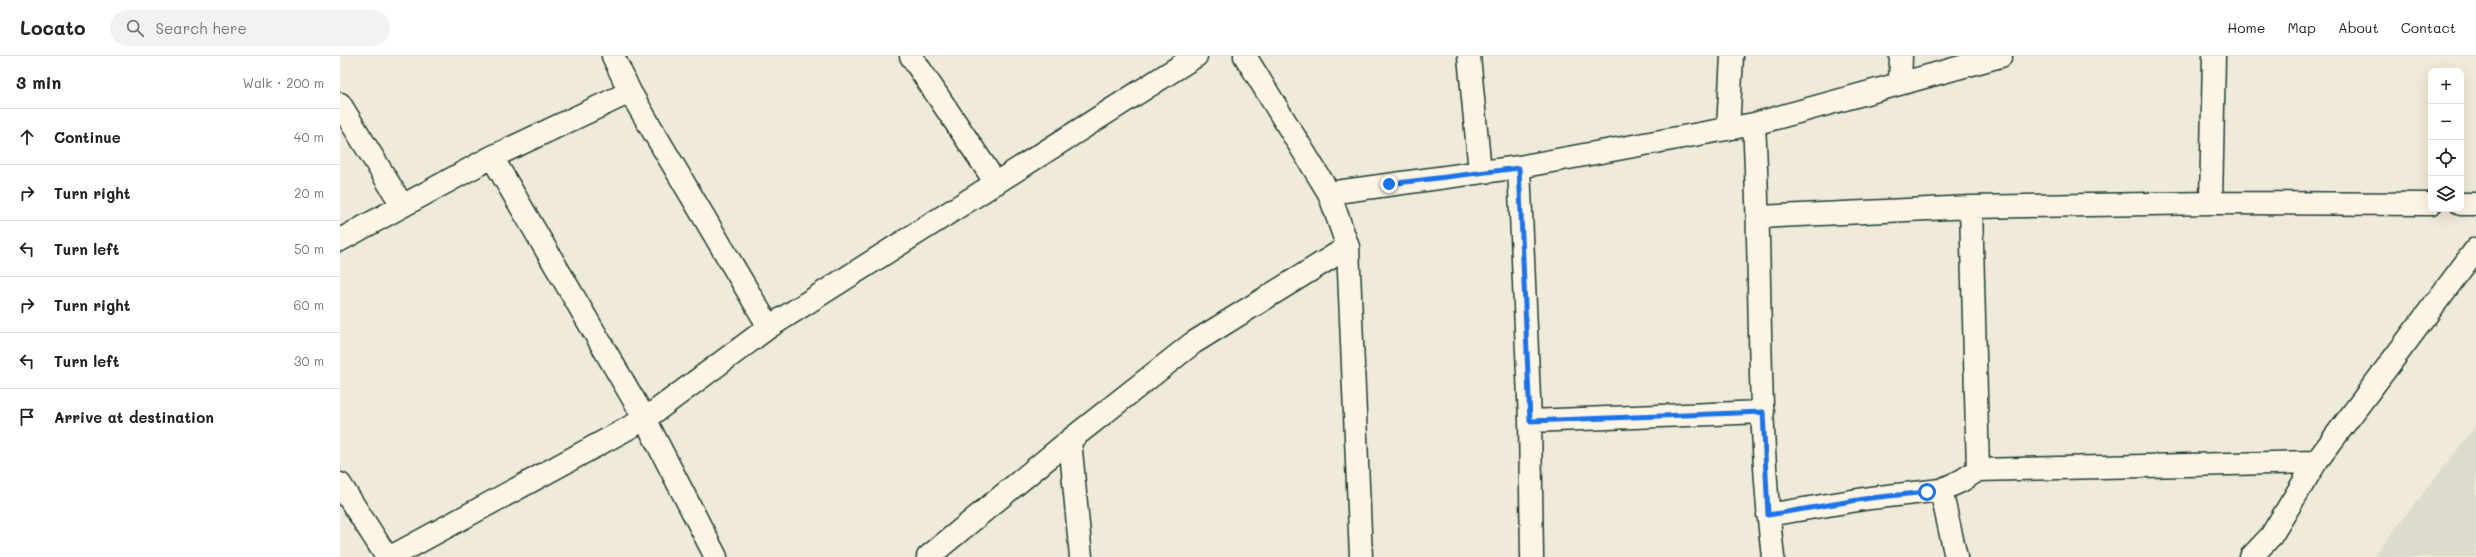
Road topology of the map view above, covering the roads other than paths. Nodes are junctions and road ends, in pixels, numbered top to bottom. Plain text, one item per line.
1 (613, 56) edge
2 (911, 56) edge
3 (1196, 56) edge
4 (1245, 56) edge
5 (1469, 56) edge
6 (1732, 56) edge
7 (1901, 56) edge
8 (2001, 56) edge
9 (2214, 56) edge
10 (1900, 82) junction
11 (630, 92) junction
12 (340, 104) edge
13 (1754, 124) junction
14 (1728, 129) junction
15 (492, 157) junction
16 (1519, 168) junction
17 (1480, 172) junction
18 (996, 182) junction
19 (1329, 193) junction
20 (2211, 204) junction
21 (2428, 204) edge
22 (2464, 204) edge
23 (2476, 204) edge
24 (402, 205) junction
25 (1971, 208) junction
26 (1759, 217) junction
27 (340, 240) edge
28 (1348, 247) junction
29 (2476, 249) edge
30 (769, 327) junction
31 (1763, 412) junction
32 (645, 419) junction
33 (1530, 421) junction
34 (1070, 440) junction
35 (2316, 462) junction
36 (1978, 470) junction
37 (340, 484) edge
38 (1941, 490) junction
39 (1768, 515) junction
40 (387, 557) edge
41 (391, 557) edge
42 (716, 557) edge
43 (928, 557) edge
44 (1081, 557) edge
45 (1361, 557) edge
46 (1532, 557) edge
47 (1773, 557) edge
48 (1956, 557) edge
49 (2251, 557) edge

1 - 11 street
2 - 18 street
3 - 18 street
4 - 19 street
5 - 17 street
6 - 14 street
7 - 10 street
8 - 10 street
9 - 20 street
10 - 13 street
11 - 15 street
11 - 30 street
12 - 24 street
13 - 14 street
13 - 26 street
14 - 16 street
15 - 24 street
15 - 32 street
16 - 17 street
16 - 33 street
17 - 19 street
18 - 30 street
19 - 28 street
20 - 21 street
20 - 25 street
22 - 23 street
24 - 27 street
25 - 26 street
25 - 36 street
26 - 31 street
28 - 34 street
28 - 45 street
29 - 35 street
30 - 32 street
31 - 33 street
31 - 39 street
32 - 41 street
32 - 42 street
33 - 46 street
34 - 43 street
34 - 44 street
35 - 36 street
35 - 49 street
36 - 38 street
37 - 40 street
38 - 39 street
38 - 48 street
39 - 47 street

